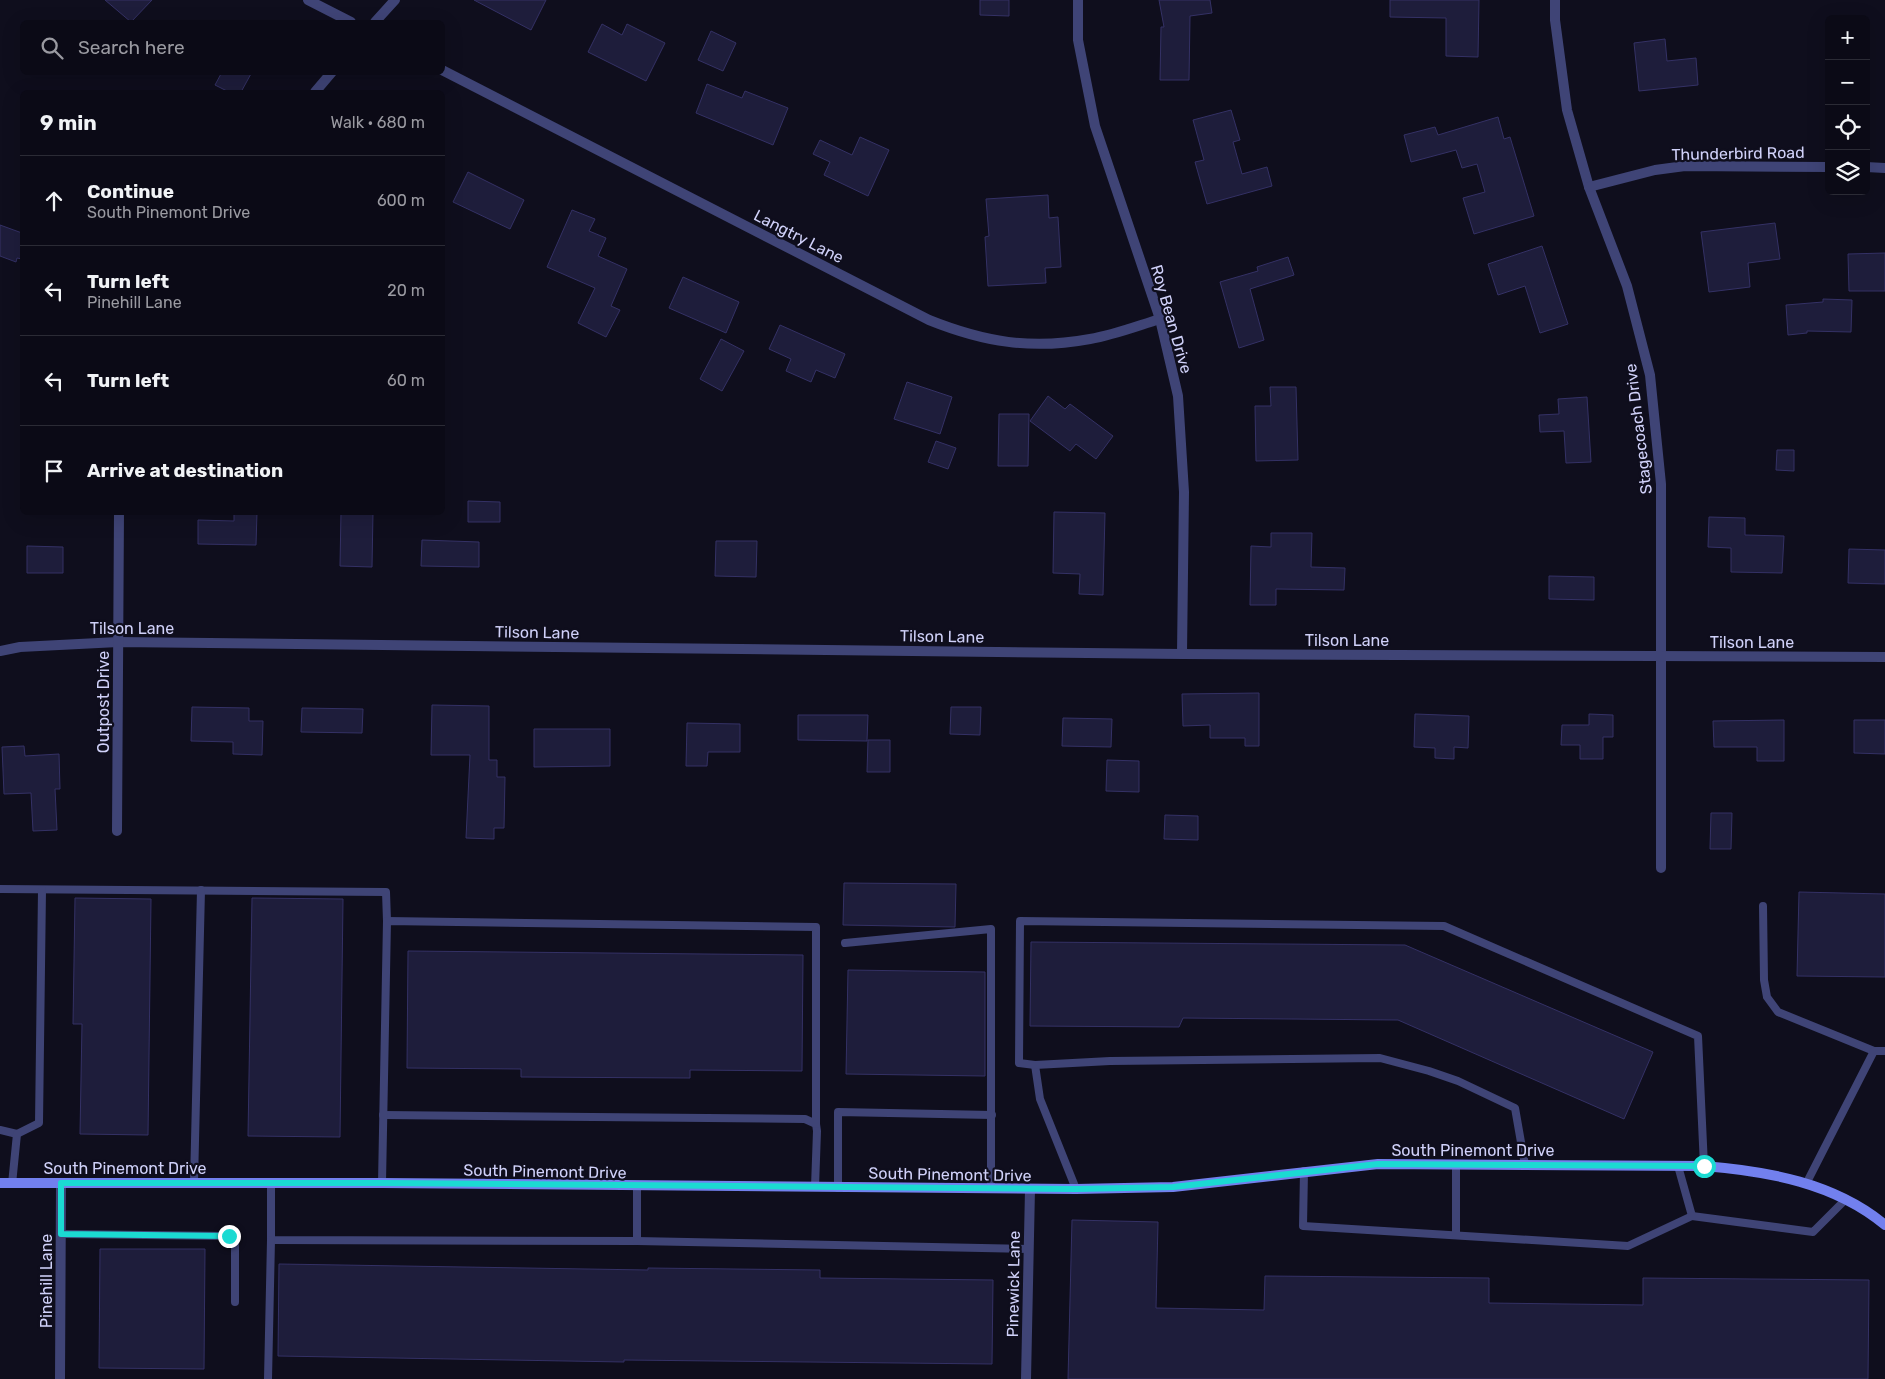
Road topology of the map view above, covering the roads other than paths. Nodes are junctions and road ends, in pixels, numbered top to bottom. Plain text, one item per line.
1 (308, 0) edge
2 (395, 0) edge
3 (1078, 0) edge
4 (1556, 0) edge
5 (347, 20) edge
6 (377, 20) edge
7 (445, 72) edge
8 (329, 75) edge
9 (317, 90) edge
10 (1825, 167) edge
11 (1870, 168) edge
12 (1885, 168) edge
13 (1589, 187) junction
14 (1160, 319) junction
15 (119, 515) edge
16 (118, 642) junction
17 (0, 651) edge
18 (1182, 654) junction
19 (1663, 657) junction
20 (1885, 657) edge
21 (117, 831) dead end
22 (1661, 868) dead end
23 (0, 889) edge
24 (42, 890) junction
25 (201, 890) junction
26 (1763, 906) dead end
27 (387, 921) junction
28 (845, 943) dead end
29 (1874, 1051) junction
30 (1885, 1051) edge
31 (1035, 1065) junction
32 (383, 1115) junction
33 (992, 1115) junction
34 (816, 1124) junction
35 (0, 1130) edge
36 (17, 1134) junction
37 (1456, 1165) junction
38 (1525, 1165) junction
39 (1678, 1166) junction
40 (1704, 1166) junction
41 (1304, 1171) junction
42 (0, 1183) edge
43 (61, 1183) junction
44 (194, 1183) junction
45 (271, 1183) junction
46 (382, 1183) junction
47 (12, 1184) junction
48 (1806, 1184) junction
49 (637, 1187) junction
50 (815, 1188) junction
51 (838, 1188) junction
52 (991, 1189) junction
53 (1030, 1189) junction
54 (1076, 1189) junction
55 (1846, 1198) junction
56 (1692, 1216) junction
57 (1885, 1225) edge
58 (61, 1234) junction
59 (1456, 1235) junction
60 (271, 1240) junction
61 (636, 1241) junction
62 (1029, 1249) junction
63 (235, 1302) dead end
64 (60, 1379) edge
65 (268, 1379) edge
66 (1026, 1379) edge

1 - 5 street
2 - 6 street
3 - 14 street, Roy Bean Drive
4 - 13 street, Stagecoach Drive
7 - 14 street, Langtry Lane
8 - 9 street
10 - 13 street, Thunderbird Road
11 - 12 street
13 - 19 street, Stagecoach Drive
14 - 18 street, Roy Bean Drive
15 - 16 street, Outpost Drive
16 - 17 street, Tilson Lane
16 - 18 street, Tilson Lane
16 - 21 street, Outpost Drive
18 - 19 street, Tilson Lane
19 - 20 street, Tilson Lane
19 - 22 street, Stagecoach Drive
23 - 24 lane
24 - 25 lane
24 - 36 lane
25 - 27 lane
25 - 44 lane
26 - 29 lane
27 - 32 lane
27 - 34 lane
28 - 33 lane
29 - 30 lane
29 - 48 lane
31 - 38 lane
31 - 40 lane
31 - 54 lane
32 - 34 lane
32 - 46 lane
33 - 51 lane
33 - 52 lane
34 - 50 lane
35 - 36 lane
36 - 47 lane
37 - 38 street, South Pinemont Drive
37 - 41 street, South Pinemont Drive
37 - 59 lane
38 - 39 street, South Pinemont Drive
39 - 40 street, South Pinemont Drive
39 - 56 lane
40 - 48 street, South Pinemont Drive
41 - 54 street, South Pinemont Drive
41 - 59 lane
42 - 47 street, South Pinemont Drive
43 - 44 street, South Pinemont Drive
43 - 47 street, South Pinemont Drive
43 - 58 street, Pinehill Lane
44 - 45 street, South Pinemont Drive
45 - 46 street, South Pinemont Drive
45 - 60 lane
46 - 49 street, South Pinemont Drive
48 - 55 street, South Pinemont Drive
49 - 50 street, South Pinemont Drive
49 - 61 lane
50 - 51 street, South Pinemont Drive
51 - 52 street, South Pinemont Drive
52 - 53 street, South Pinemont Drive
53 - 54 street, South Pinemont Drive
53 - 62 street, Pinewick Lane
55 - 56 lane
55 - 57 street, South Pinemont Drive
56 - 59 lane
58 - 63 lane
58 - 64 street, Pinehill Lane
60 - 61 lane
60 - 65 lane
61 - 62 lane
62 - 66 street, Pinewick Lane

